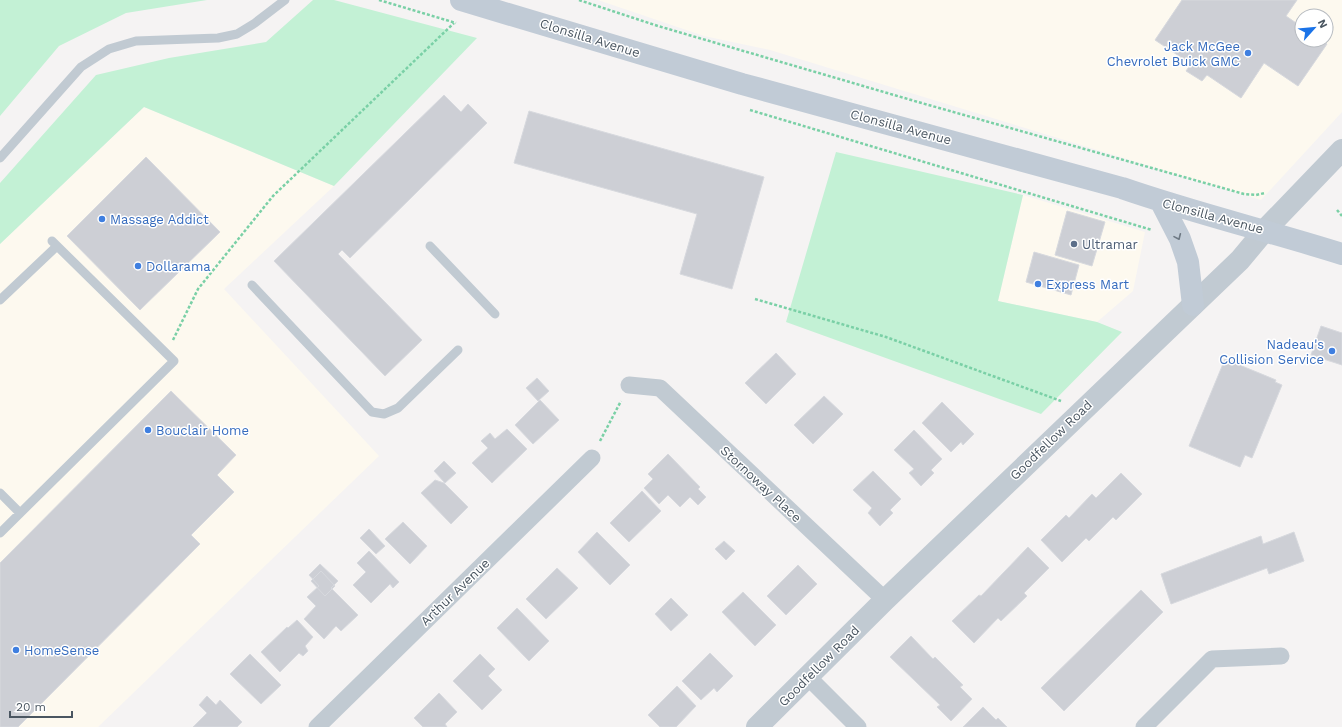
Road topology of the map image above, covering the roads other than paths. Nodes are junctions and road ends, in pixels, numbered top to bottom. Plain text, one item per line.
1 (272, 0) edge
2 (285, 0) edge
3 (461, 0) edge
4 (270, 10) junction
5 (1342, 150) edge
6 (0, 158) edge
7 (1161, 202) junction
8 (1265, 230) junction
9 (430, 246) dead end
10 (1342, 254) edge
11 (252, 285) dead end
12 (0, 300) edge
13 (1193, 305) junction
14 (495, 314) dead end
15 (458, 350) dead end
16 (629, 385) road end
17 (592, 458) road end
18 (0, 493) edge
19 (20, 513) junction
20 (0, 532) edge
21 (884, 600) junction
22 (1282, 656) dead end
23 (808, 677) junction
24 (318, 727) edge
25 (757, 727) edge
26 (858, 727) edge
27 (1144, 727) edge

1 - 4 lane
2 - 4 lane
3 - 7 main road, Clonsilla Avenue
4 - 6 lane
5 - 8 street, Goodfellow Road
7 - 8 main road, Clonsilla Avenue
7 -> 13 main road
8 - 10 main road, Clonsilla Avenue
8 - 13 street, Goodfellow Road
9 - 14 lane
11 - 15 lane
12 - 19 lane
13 - 21 street, Goodfellow Road
16 - 21 street, Stornoway Place
17 - 24 street, Arthur Avenue
18 - 19 lane
19 - 20 lane
21 - 23 street, Goodfellow Road
22 - 27 street
23 - 25 street, Goodfellow Road
23 - 26 street

